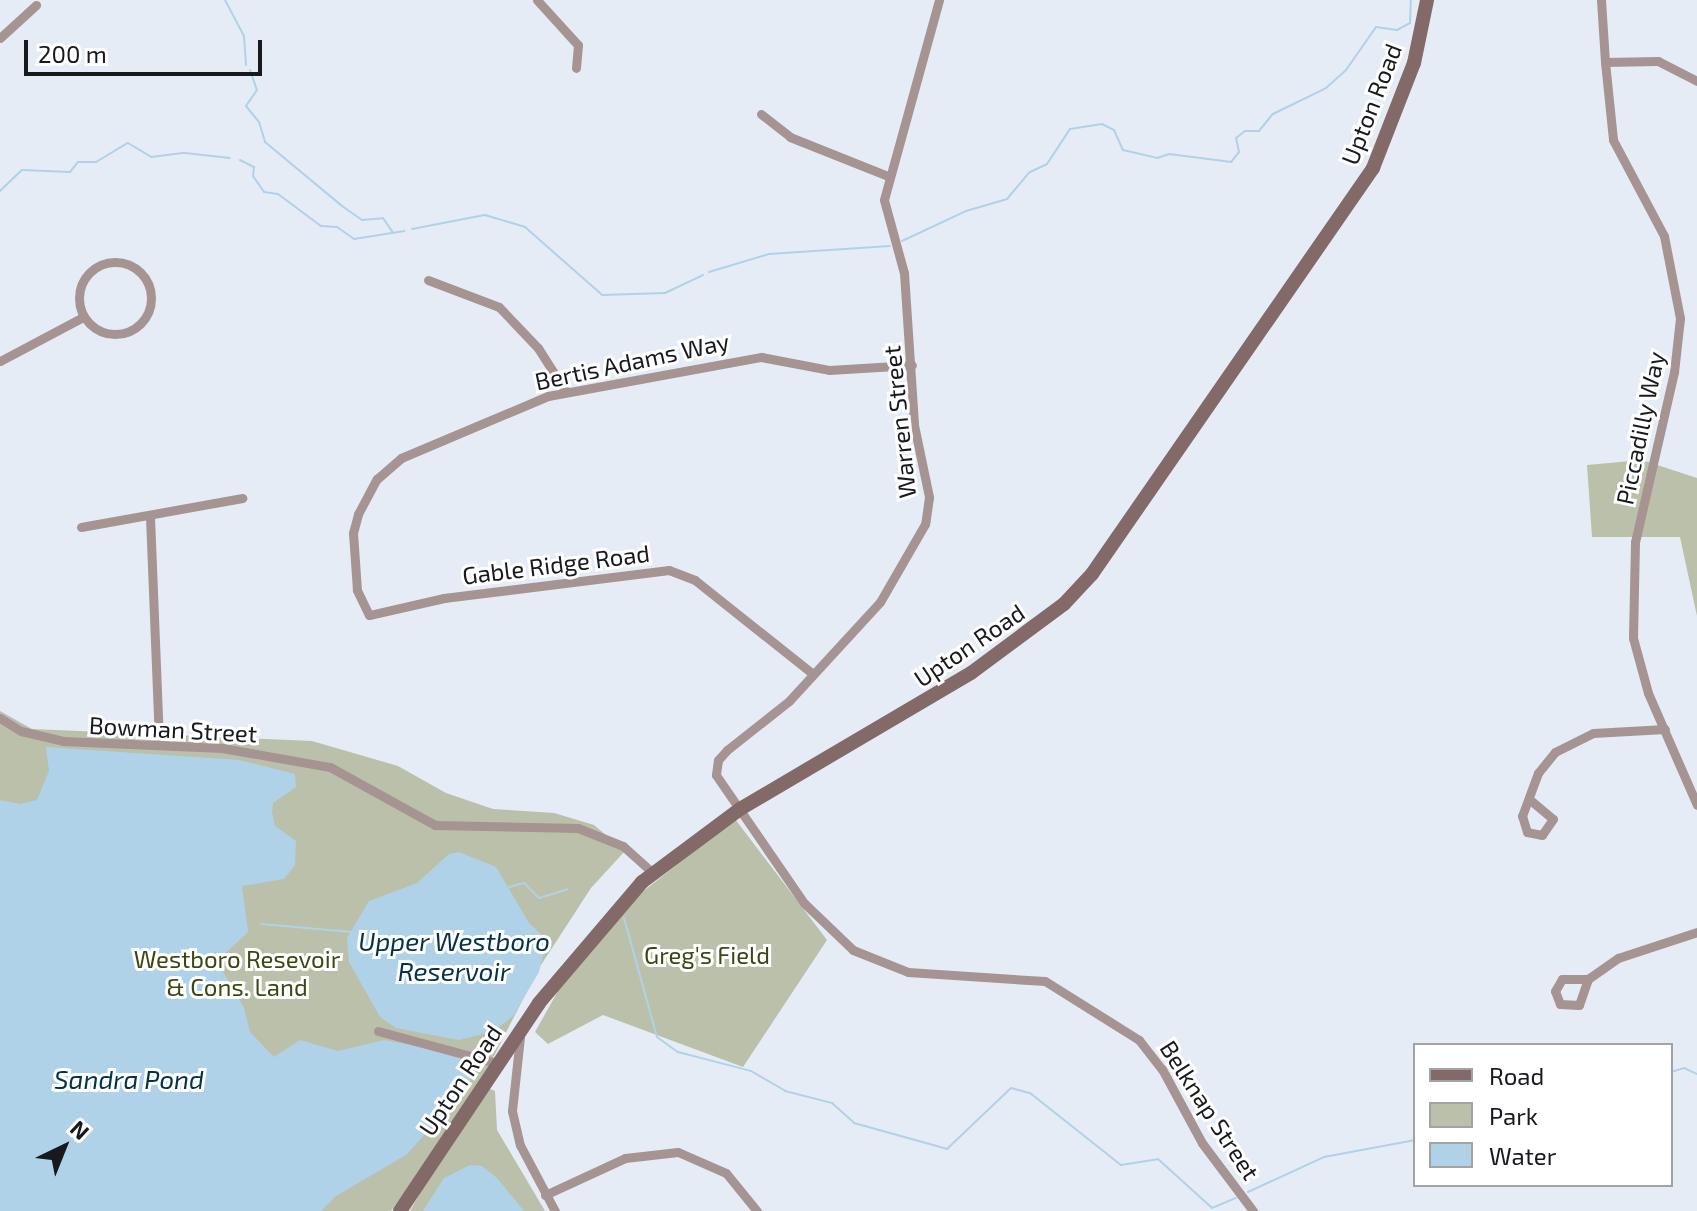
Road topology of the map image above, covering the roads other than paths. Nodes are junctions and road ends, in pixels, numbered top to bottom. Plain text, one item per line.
1 (537, 0) edge
2 (939, 0) edge
3 (1427, 0) edge
4 (1601, 0) edge
5 (36, 5) dead end
6 (0, 38) edge
7 (1605, 62) junction
8 (576, 68) dead end
9 (1697, 81) edge
10 (761, 114) dead end
11 (888, 176) junction
12 (428, 280) dead end
13 (83, 317) junction
14 (0, 361) edge
15 (912, 365) junction
16 (566, 392) junction
17 (242, 498) dead end
18 (150, 517) junction
19 (81, 527) dead end
20 (367, 613) joint
21 (813, 674) junction
22 (0, 718) edge
23 (1665, 729) junction
24 (159, 745) junction
25 (1529, 799) dead end
26 (1697, 805) edge
27 (740, 809) junction
28 (653, 873) junction
29 (1697, 932) edge
30 (1588, 979) dead end
31 (524, 1025) junction
32 (378, 1031) dead end
33 (497, 1063) junction
34 (545, 1195) junction
35 (400, 1211) edge
36 (555, 1211) edge
37 (757, 1211) edge
38 (1253, 1211) edge

1 - 8 street
2 - 11 street, Warren Street
3 - 27 main road, Upton Road
4 - 7 street, Piccadilly Way
5 - 6 street
7 - 9 street
7 - 23 street, Piccadilly Way
10 - 11 street
11 - 15 street, Warren Street
12 - 16 street
13 - 13 street
13 - 14 street
15 - 16 street, Bertis Adams Way
15 - 21 street, Warren Street
16 - 20 street, Bertis Adams Way
17 - 18 street
18 - 19 street
18 - 24 street
20 - 21 street, Gable Ridge Road
21 - 27 street, Warren Street
22 - 24 street, Bowman Street
23 - 25 street
23 - 26 street, Piccadilly Way
24 - 28 street, Bowman Street
27 - 28 main road, Upton Road
27 - 38 street, Belknap Street
28 - 31 main road, Upton Road
29 - 30 street
31 - 33 main road, Upton Road
31 - 34 street
32 - 33 street
33 - 35 main road, Upton Road
34 - 36 street
34 - 37 street

